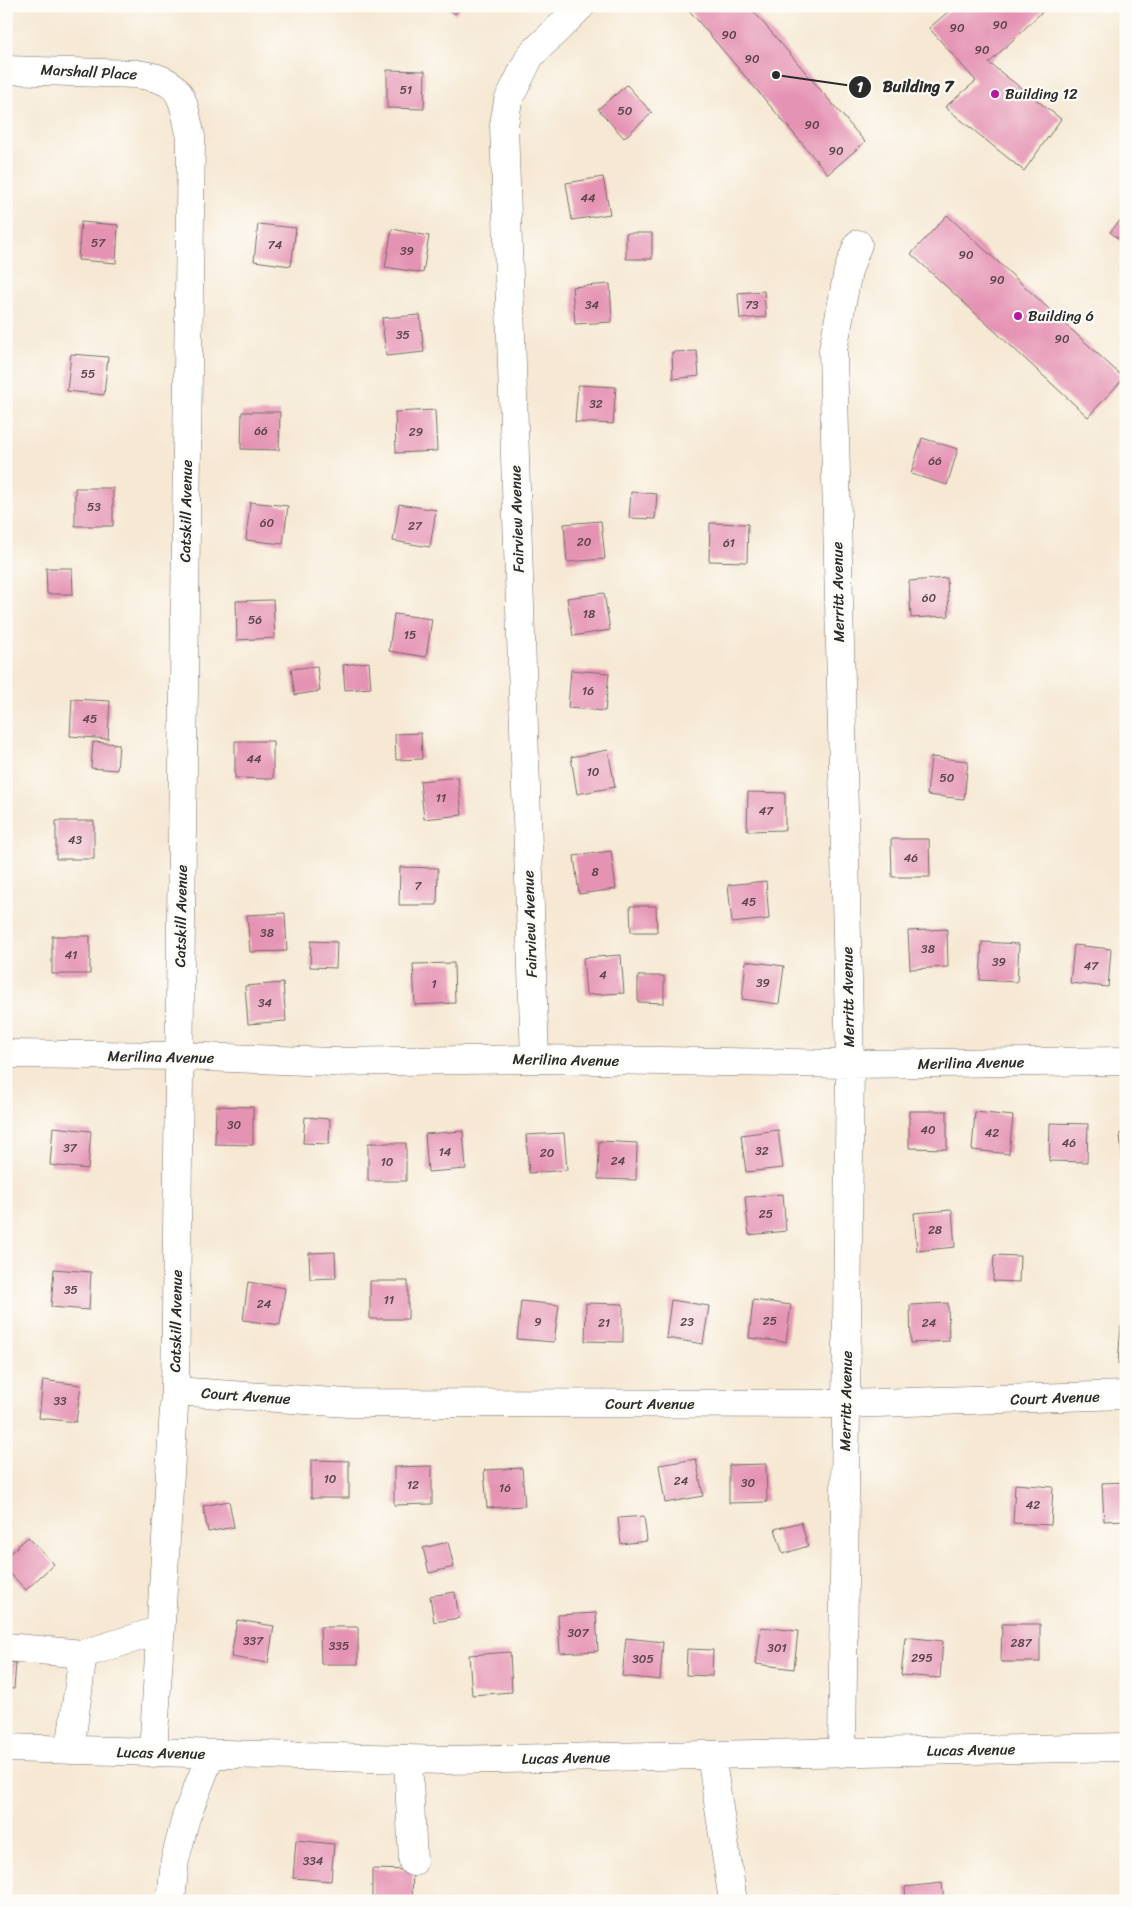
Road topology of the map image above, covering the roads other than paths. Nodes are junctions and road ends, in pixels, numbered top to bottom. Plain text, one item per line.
1 (581, 6) edge
2 (6, 70) edge
3 (171, 83) joint
4 (858, 244) dead end
5 (6, 1054) edge
6 (178, 1056) junction
7 (535, 1059) junction
8 (1126, 1061) edge
9 (850, 1064) junction
10 (175, 1391) junction
11 (1126, 1395) edge
12 (846, 1404) junction
13 (161, 1630) junction
14 (6, 1647) edge
15 (83, 1654) junction
16 (1126, 1747) edge
17 (6, 1748) edge
18 (70, 1750) junction
19 (153, 1753) junction
20 (842, 1753) junction
21 (211, 1754) junction
22 (711, 1755) junction
23 (408, 1759) junction
24 (413, 1862) dead end
25 (172, 1901) edge
26 (733, 1901) edge

1 - 7 street, Fairview Avenue
2 - 3 street, Marshall Place
3 - 6 street, Catskill Avenue
4 - 9 street, Merritt Avenue
5 - 6 street, Merilina Avenue
6 - 7 street, Merilina Avenue
6 - 10 street, Catskill Avenue
7 - 9 street, Merilina Avenue
8 - 9 street, Merilina Avenue
9 - 12 street, Merritt Avenue
10 - 12 street, Court Avenue
10 - 13 street, Catskill Avenue
11 - 12 street, Court Avenue
12 - 20 street, Merritt Avenue
13 - 15 street
13 - 19 street, Catskill Avenue
14 - 15 street
15 - 18 street
16 - 20 street, Lucas Avenue
17 - 18 street, Lucas Avenue
18 - 19 street, Lucas Avenue
19 - 21 street, Lucas Avenue
20 - 22 street, Lucas Avenue
21 - 23 street, Lucas Avenue
21 - 25 street
22 - 23 street, Lucas Avenue
22 - 26 street
23 - 24 street

